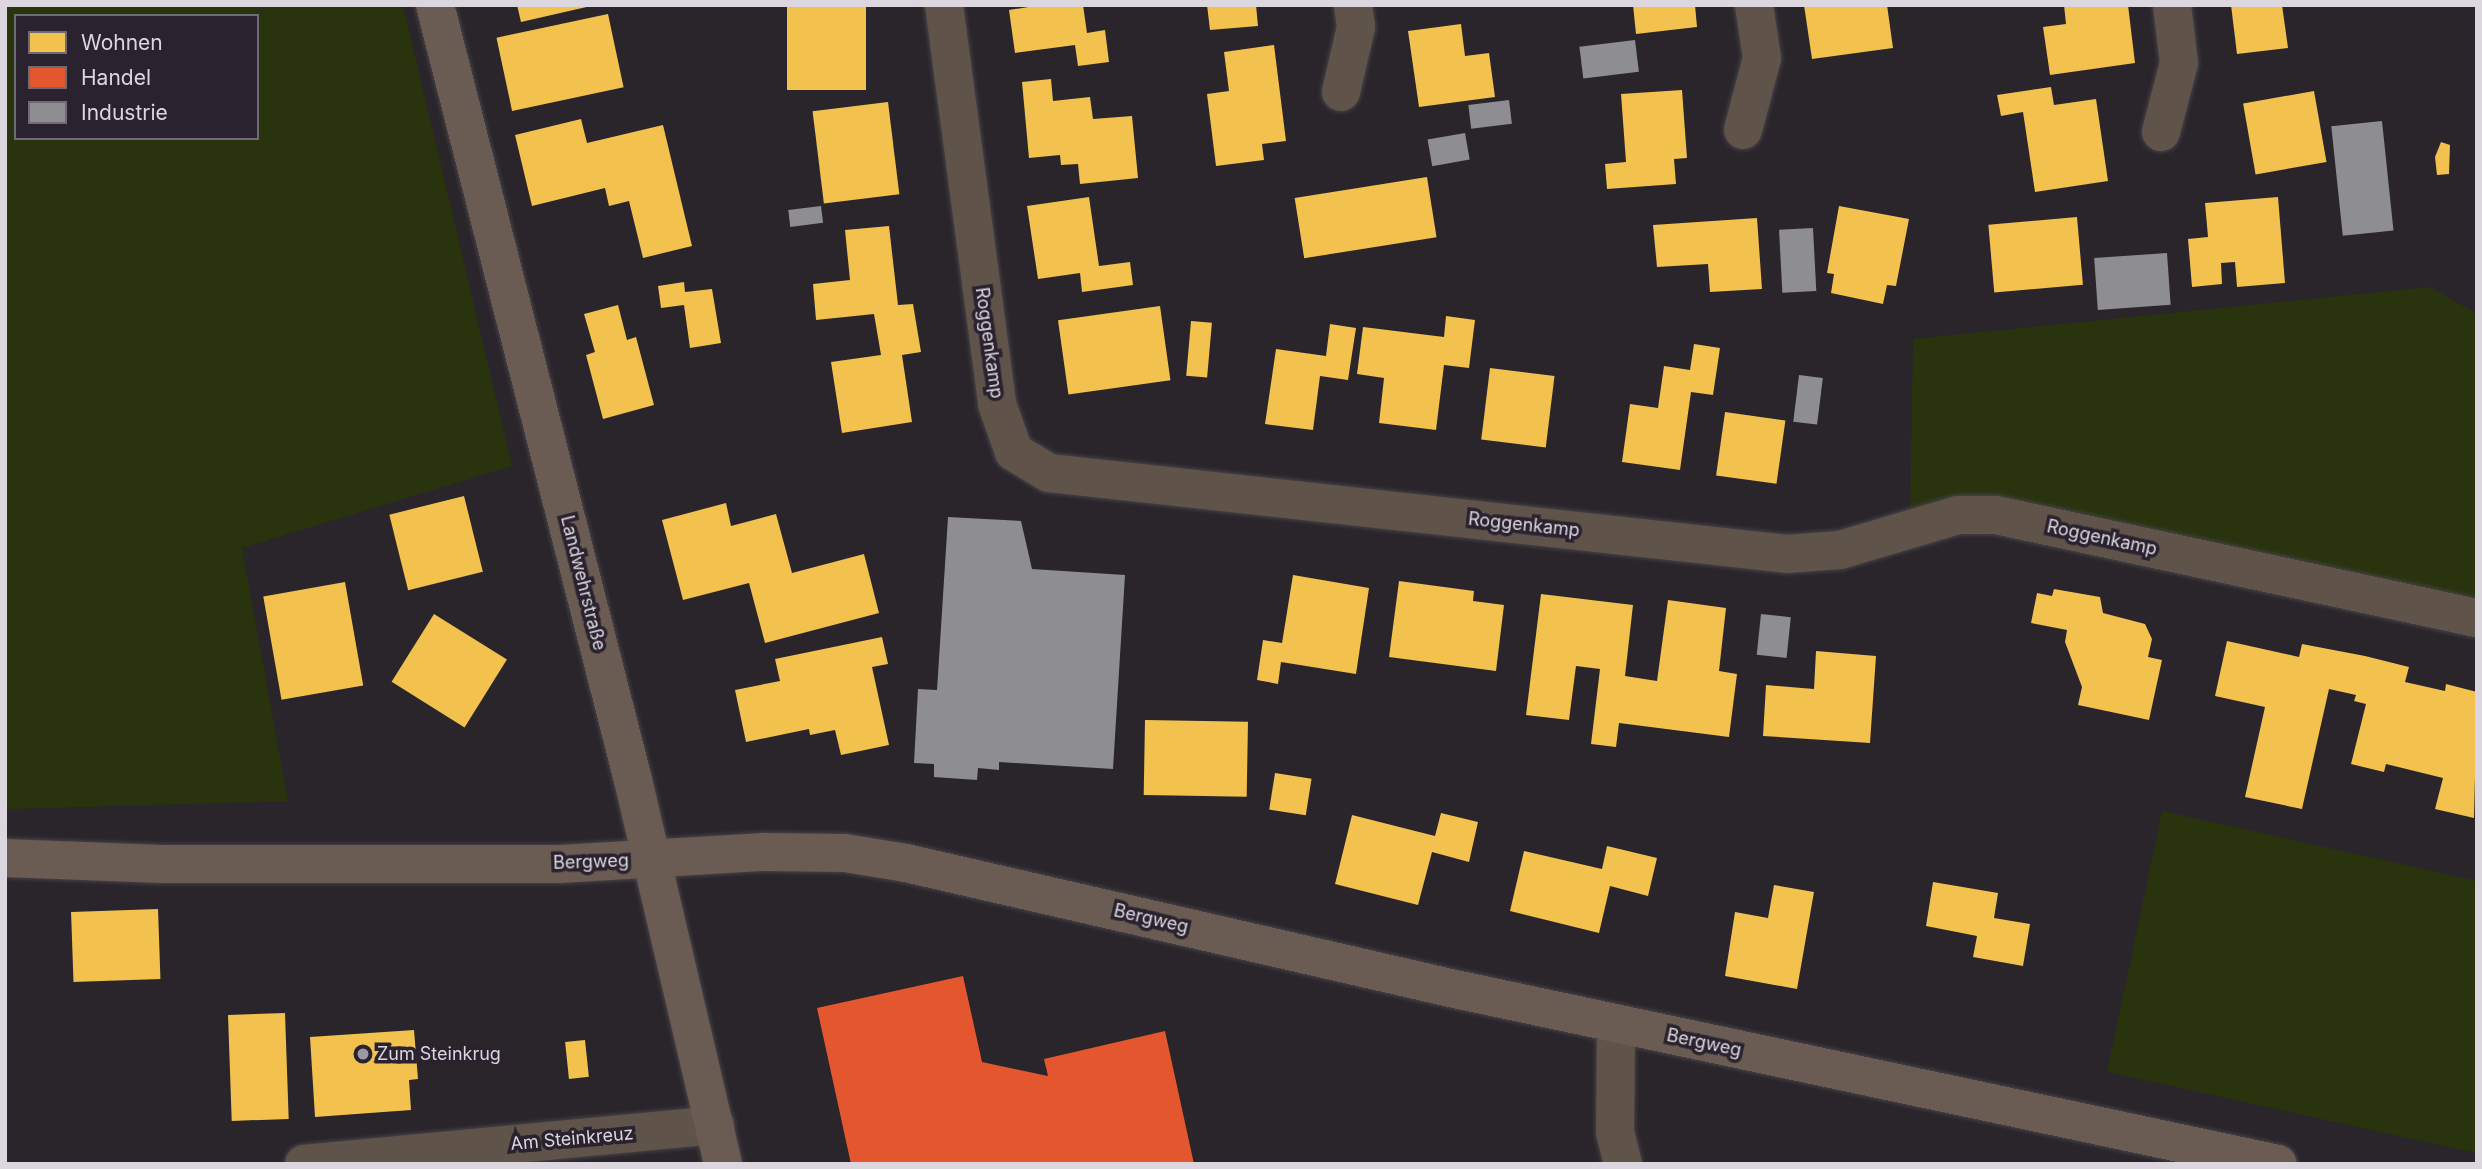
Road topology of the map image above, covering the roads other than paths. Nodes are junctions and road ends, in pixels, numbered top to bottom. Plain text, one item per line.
1 (435, 5) edge
2 (944, 5) edge
3 (1353, 5) edge
4 (1755, 5) edge
5 (2172, 5) edge
6 (1341, 92) dead end
7 (1743, 130) dead end
8 (2161, 132) dead end
9 (2477, 618) edge
10 (5, 858) edge
11 (651, 860) junction
12 (1616, 1023) junction
13 (715, 1125) junction
14 (304, 1164) edge
15 (723, 1164) edge
16 (1623, 1164) edge
17 (2278, 1164) edge

1 - 11 main road, Landwehrstraße
2 - 9 street, Roggenkamp
3 - 6 street
4 - 7 street
5 - 8 street
10 - 11 main road, Bergweg
11 - 12 main road, Bergweg
11 - 13 main road, Landwehrstraße
12 - 16 street
12 - 17 main road, Bergweg
13 - 14 street, Am Steinkreuz
13 - 15 main road, Landwehrstraße

